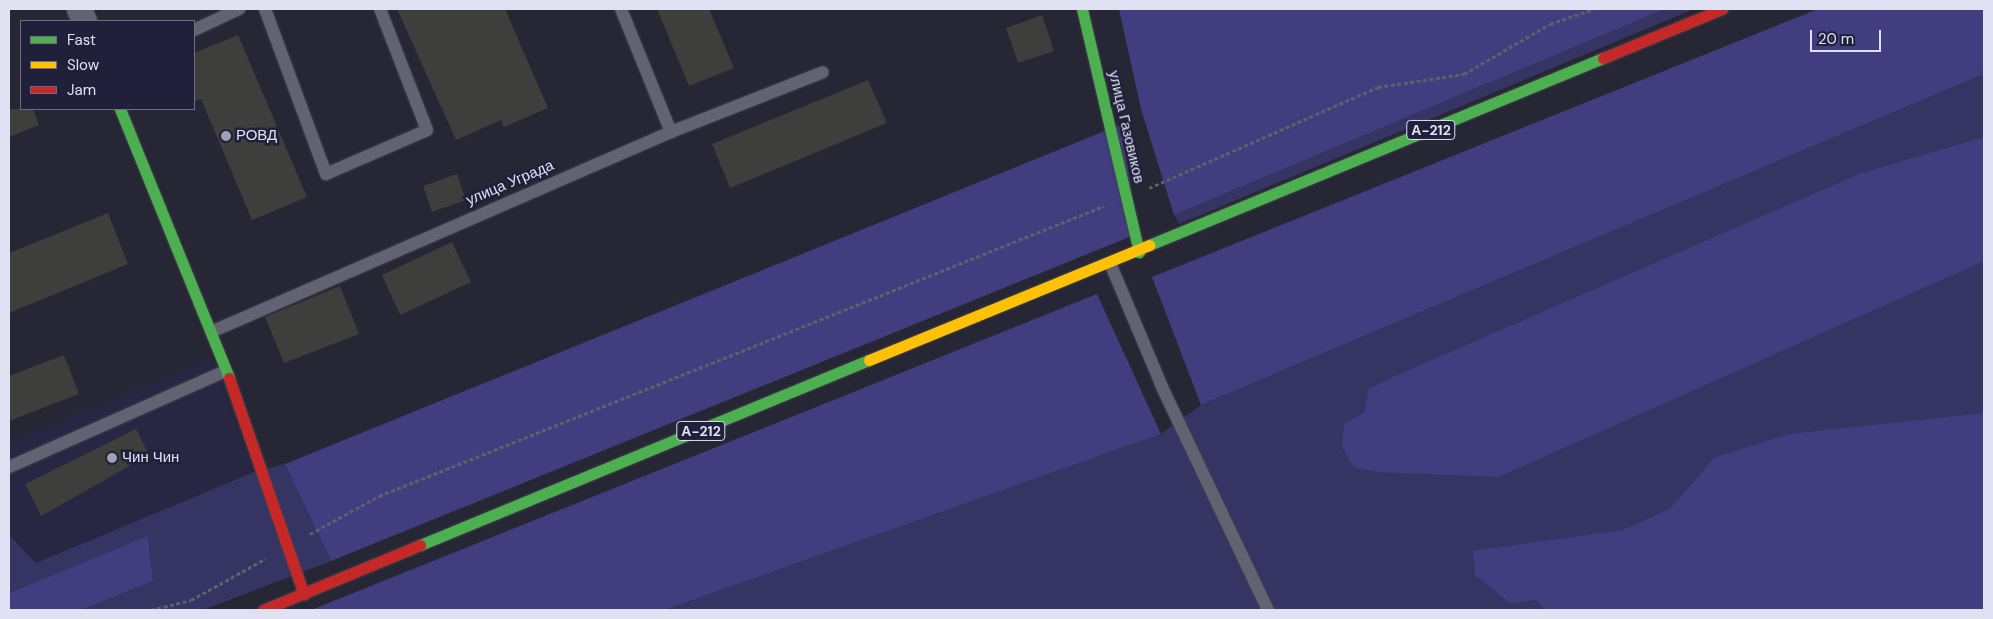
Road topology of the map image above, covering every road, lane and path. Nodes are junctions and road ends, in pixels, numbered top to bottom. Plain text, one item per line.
1 (239, 9) edge
2 (265, 9) edge
3 (380, 9) edge
4 (621, 9) edge
5 (1082, 9) edge
6 (1594, 9) edge
7 (1722, 9) edge
8 (195, 30) edge
9 (823, 72) dead end
10 (120, 110) edge
11 (672, 132) junction
12 (1127, 197) junction
13 (1139, 252) junction
14 (1110, 263) junction
15 (213, 330) junction
16 (226, 371) junction
17 (9, 466) edge
18 (288, 546) junction
19 (304, 594) junction
20 (150, 610) edge
21 (263, 610) edge
22 (1268, 610) edge

1 - 8 lane
2 - 3 lane
4 - 11 lane
5 - 12 main road, улица Газовиков
6 - 12 path
7 - 13 main road, А-212
9 - 11 lane, улица Уграда
10 - 15 main road
11 - 15 lane, улица Уграда
12 - 13 main road, улица Газовиков
12 - 18 path
13 - 14 main road, А-212
14 - 19 main road, А-212
14 - 22 lane
15 - 16 main road
16 - 17 lane
16 - 18 main road
18 - 19 main road
18 - 20 path
19 - 21 main road, А-212

